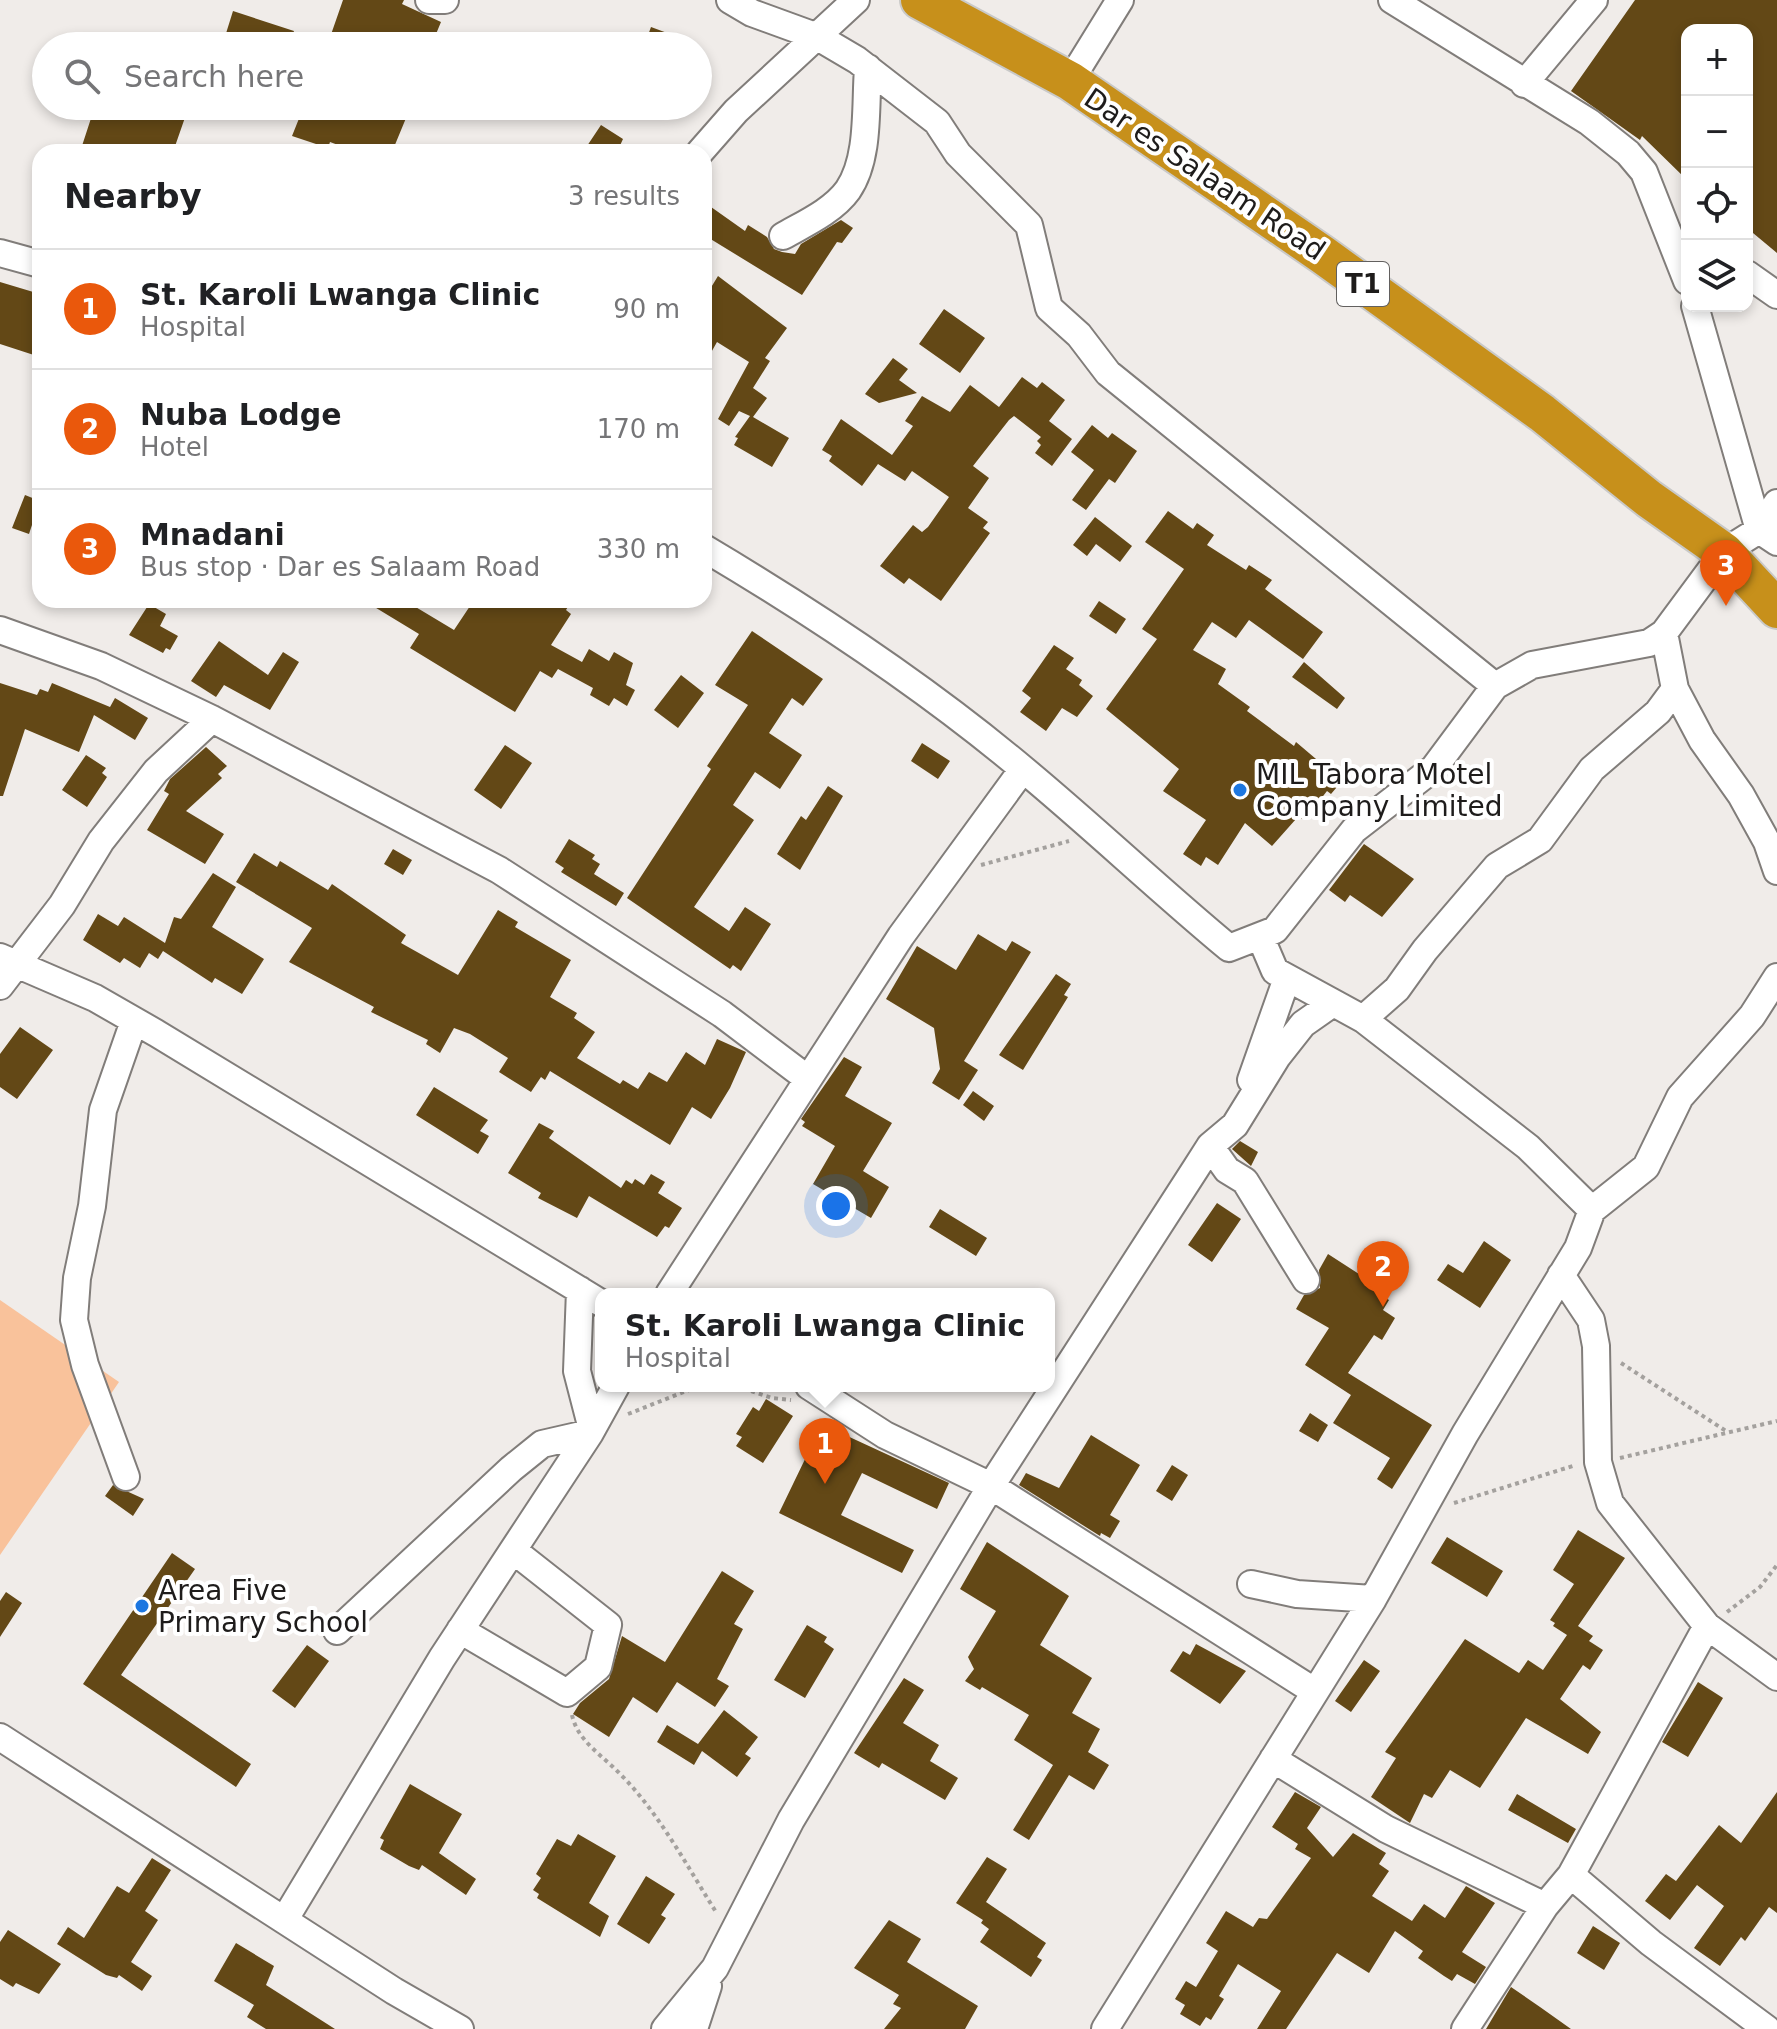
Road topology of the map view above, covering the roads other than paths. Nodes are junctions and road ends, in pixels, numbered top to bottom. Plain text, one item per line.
1 (429, 0) edge
2 (445, 0) edge
3 (730, 0) edge
4 (856, 0) edge
5 (920, 0) edge
6 (1120, 0) edge
7 (1392, 0) edge
8 (1594, 0) edge
9 (818, 37) junction
10 (868, 68) junction
11 (1070, 81) junction
12 (1524, 84) junction
13 (707, 144) edge
14 (1663, 215) junction
15 (1681, 227) edge
16 (783, 236) dead end
17 (0, 253) edge
18 (32, 262) edge
19 (1681, 264) edge
20 (1753, 278) edge
21 (1777, 295) edge
22 (1697, 312) edge
23 (1777, 503) edge
24 (1768, 536) edge
25 (1724, 552) junction
26 (712, 553) edge
27 (1777, 609) edge
28 (0, 630) edge
29 (1664, 633) junction
30 (1495, 686) junction
31 (1675, 689) junction
32 (212, 719) junction
33 (1023, 769) junction
34 (1777, 871) edge
35 (1260, 936) junction
36 (8, 960) edge
37 (1777, 977) edge
38 (1287, 978) junction
39 (0, 986) edge
40 (1333, 1003) junction
41 (1363, 1019) junction
42 (134, 1021) junction
43 (808, 1079) junction
44 (1235, 1125) junction
45 (1210, 1146) junction
46 (1592, 1210) junction
47 (1561, 1275) junction
48 (1306, 1280) dead end
49 (677, 1288) edge
50 (591, 1296) edge
51 (1055, 1387) edge
52 (613, 1392) edge
53 (818, 1392) edge
54 (1052, 1392) edge
55 (591, 1431) junction
56 (126, 1477) dead end
57 (991, 1486) junction
58 (514, 1551) junction
59 (1251, 1584) dead end
60 (1373, 1599) junction
61 (1707, 1626) junction
62 (460, 1630) junction
63 (337, 1631) dead end
64 (1777, 1677) edge
65 (1314, 1691) junction
66 (0, 1737) edge
67 (1273, 1759) junction
68 (1571, 1875) junction
69 (1545, 1906) junction
70 (285, 1919) junction
71 (715, 1968) junction
72 (460, 2029) edge
73 (665, 2029) edge
74 (694, 2029) edge
75 (1105, 2029) edge
76 (1465, 2029) edge
77 (1767, 2029) edge

1 - 2 street
3 - 9 street
4 - 9 street
5 - 11 highway, Dar es Salaam Road / T1
6 - 11 street
7 - 12 street
8 - 12 street
9 - 10 street
9 - 13 street
10 - 16 street
10 - 30 street
11 - 25 highway, Dar es Salaam Road / T1
12 - 14 street
14 - 15 street
14 - 19 street
17 - 18 street
20 - 21 street
22 - 24 street
23 - 24 street
24 - 25 street
25 - 27 highway, Dar es Salaam Road / T1
25 - 29 street
26 - 33 street
28 - 32 street
29 - 30 street
29 - 31 street
30 - 35 street
31 - 34 street
31 - 41 street
32 - 36 street
32 - 43 street
33 - 35 street
33 - 43 street
35 - 38 street
36 - 39 street
36 - 42 street
37 - 46 street
38 - 40 street
38 - 44 street
40 - 41 street
40 - 44 street
41 - 46 street
42 - 50 street
42 - 56 street
43 - 49 street
44 - 45 street
45 - 48 street
45 - 51 street
46 - 47 street
47 - 60 street
47 - 61 street
50 - 55 street
52 - 55 street
53 - 57 street
54 - 57 street
55 - 58 street
55 - 63 street
57 - 65 street
57 - 71 street
58 - 62 street
58 - 62 street
59 - 60 street
60 - 65 street
61 - 64 street
61 - 68 street
62 - 70 street
65 - 67 street
66 - 70 street
67 - 69 street
67 - 75 street
68 - 69 street
68 - 77 street
69 - 76 street
70 - 72 street
71 - 73 street
71 - 74 street

